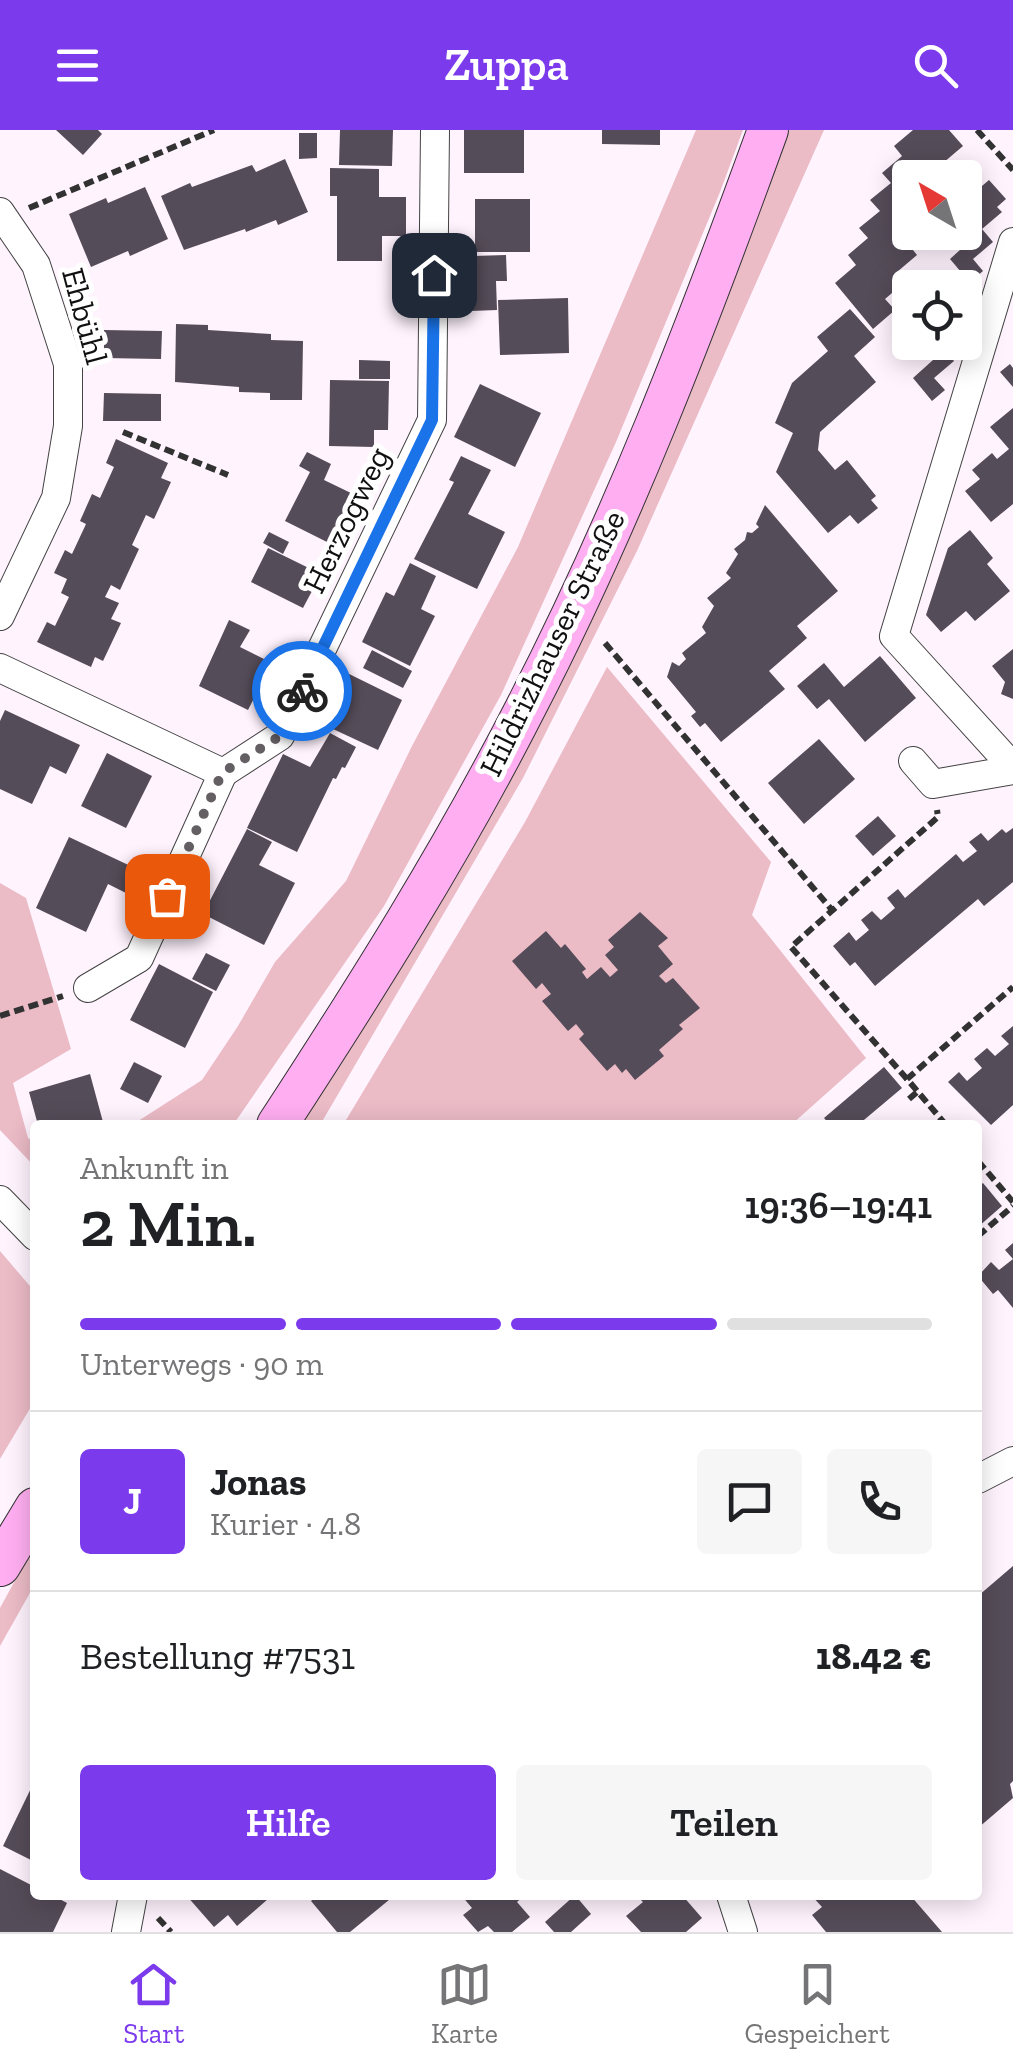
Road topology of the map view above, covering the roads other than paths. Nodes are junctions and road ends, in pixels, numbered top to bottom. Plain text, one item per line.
1 (435, 130) edge
2 (768, 130) edge
3 (3, 215) edge
4 (1013, 242) edge
5 (0, 616) edge
6 (0, 668) edge
7 (912, 761) dead end
8 (1013, 768) edge
9 (222, 773) junction
10 (88, 988) road end
11 (279, 1120) edge
12 (0, 1200) edge
13 (30, 1231) edge
14 (1010, 1466) edge
15 (982, 1477) edge
16 (30, 1516) edge
17 (0, 1566) edge
18 (132, 1900) edge
19 (733, 1900) edge
20 (126, 1932) edge
21 (743, 1932) edge

1 - 9 street, Herzogweg
2 - 11 main road, Hildrizhauser Straße
3 - 5 street, Ehbühl
4 - 8 street
6 - 9 street
7 - 8 street
9 - 10 street
12 - 13 street
14 - 15 street
16 - 17 main road
18 - 20 street
19 - 21 street

